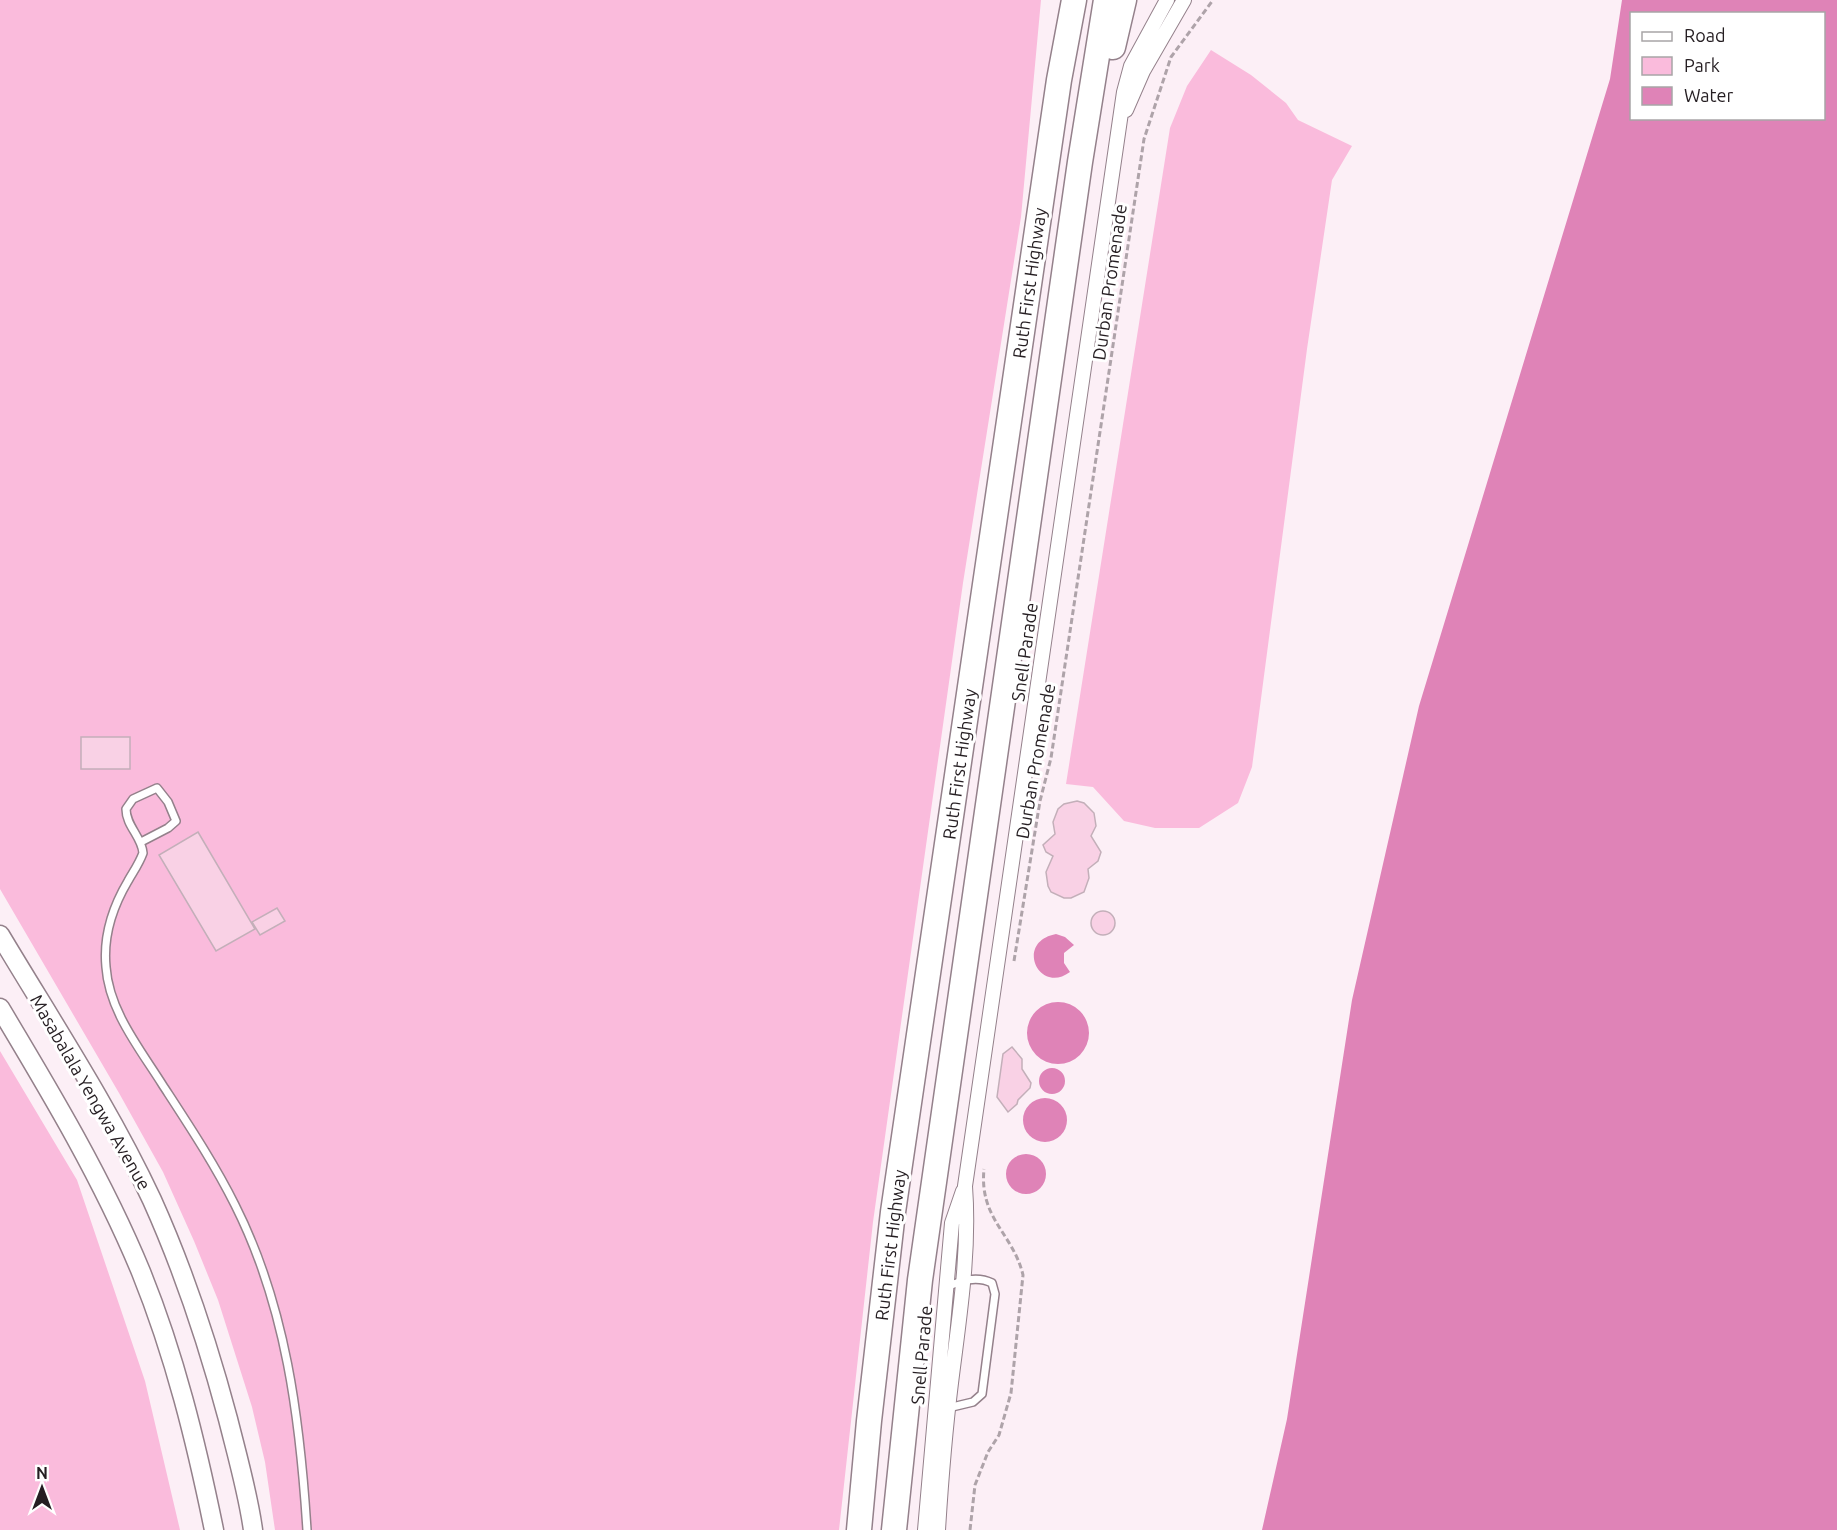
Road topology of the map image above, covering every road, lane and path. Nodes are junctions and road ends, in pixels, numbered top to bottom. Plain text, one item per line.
1 (1061, 0) edge
2 (1074, 0) edge
3 (1106, 0) edge
4 (1124, 0) edge
5 (1167, 0) edge
6 (1184, 0) edge
7 (1213, 0) edge
8 (1059, 80) junction
9 (1120, 123) junction
10 (1080, 162) junction
11 (141, 843) junction
12 (0, 935) edge
13 (1012, 971) dead end
14 (0, 1008) edge
15 (984, 1165) dead end
16 (965, 1186) junction
17 (963, 1281) junction
18 (946, 1287) junction
19 (948, 1408) junction
20 (214, 1530) edge
21 (253, 1530) edge
22 (308, 1530) edge
23 (859, 1530) edge
24 (894, 1530) edge
25 (925, 1530) edge
26 (938, 1530) edge
27 (970, 1530) edge

1 - 8 highway
2 - 8 highway, Ruth First Highway
3 - 10 highway, Ruth First Highway
4 - 10 highway
5 - 9 street, Snell Parade
6 - 9 street, Snell Parade
7 - 13 path, Durban Promenade
8 - 23 highway, Ruth First Highway
9 - 16 street, Snell Parade
10 - 24 highway, Ruth First Highway
11 - 11 lane
11 - 22 lane
12 - 21 main road, Masabalala Yengwa Avenue
14 - 20 main road, Masabalala Yengwa Avenue
15 - 27 path
16 - 17 street, Snell Parade
16 - 18 street, Snell Parade
17 - 18 lane
17 - 19 street, Snell Parade
17 - 19 lane
18 - 25 street, Snell Parade
19 - 26 street, Snell Parade

